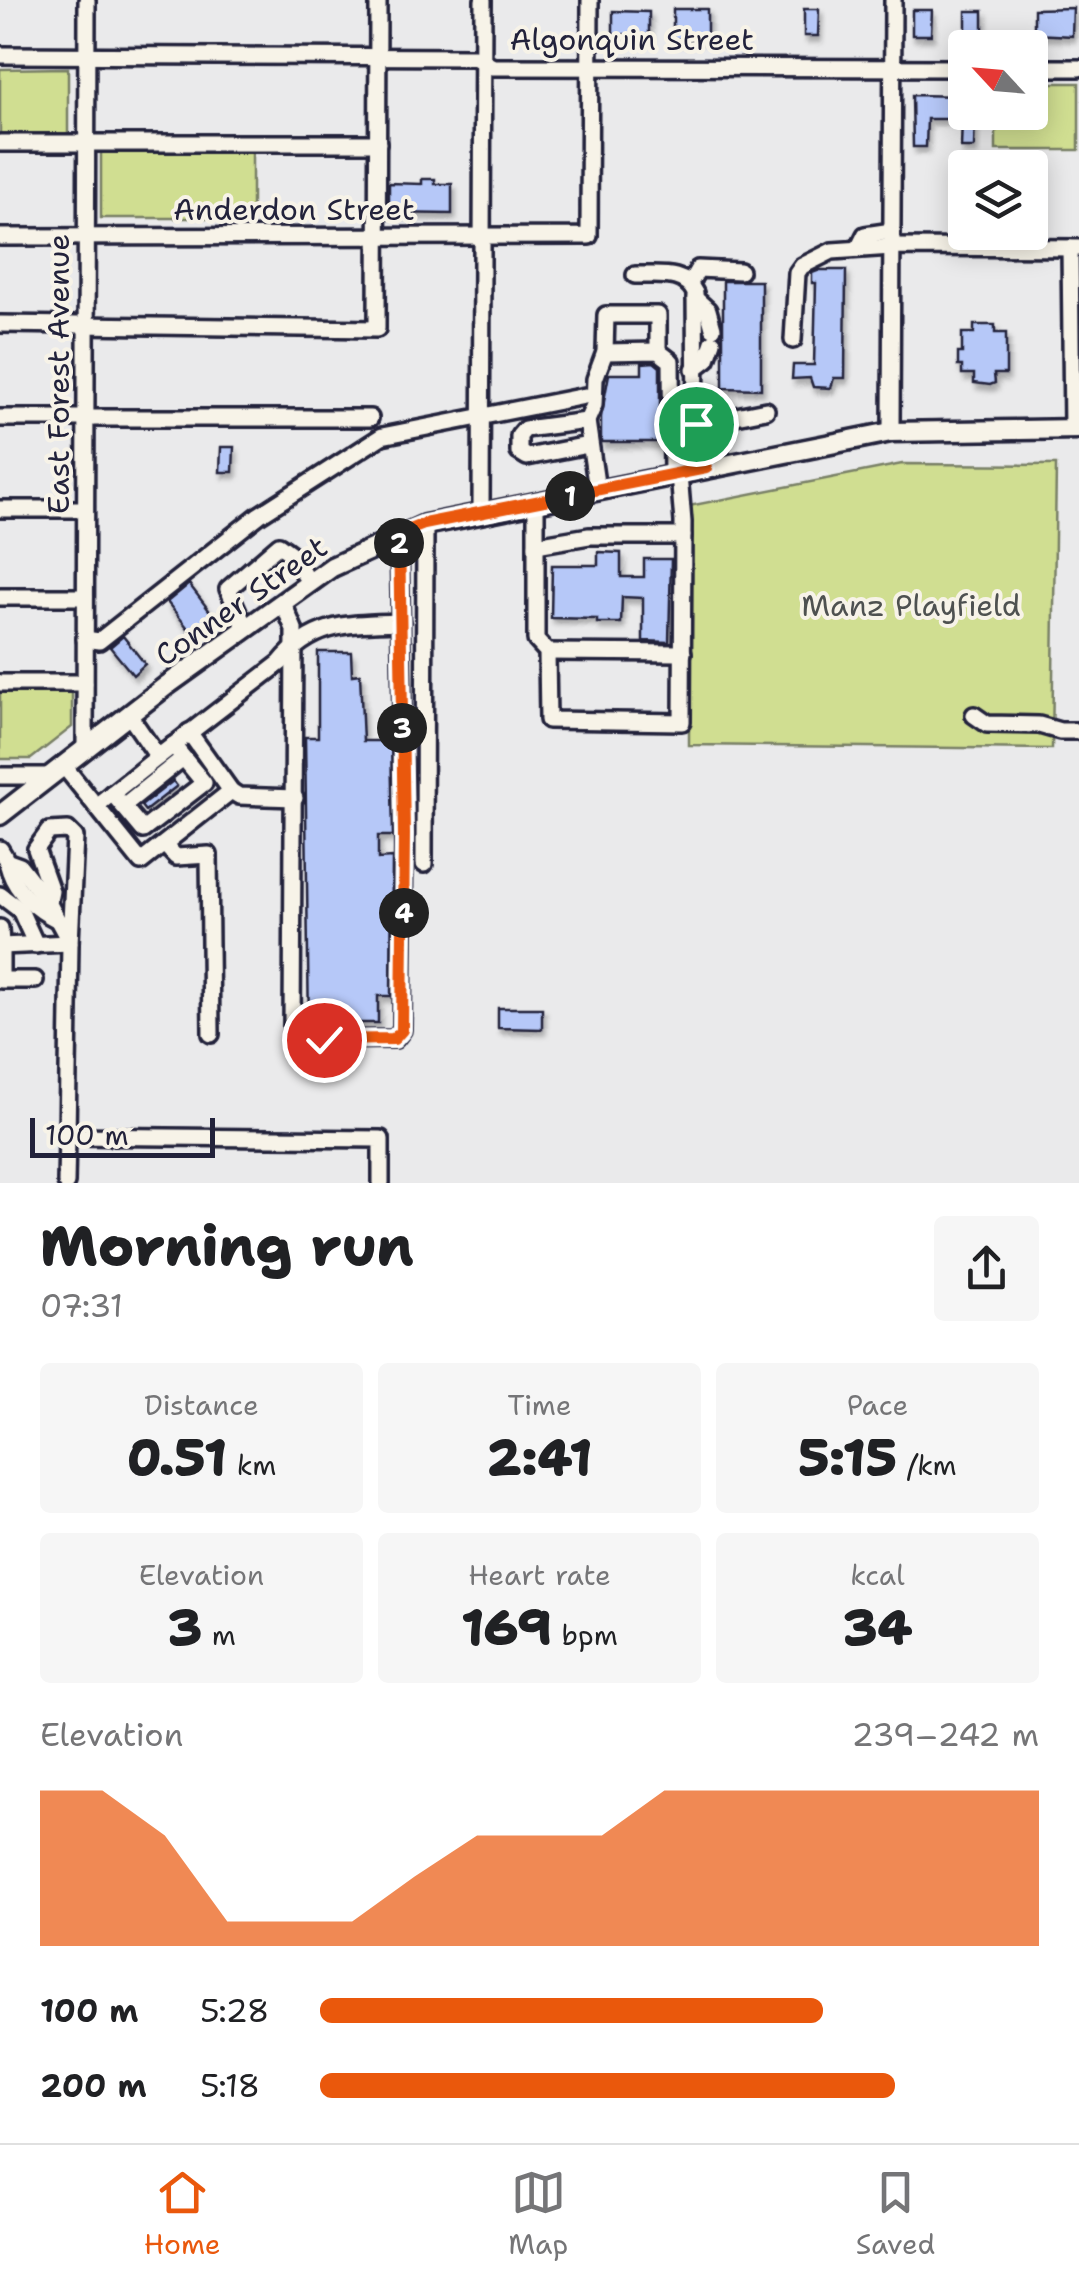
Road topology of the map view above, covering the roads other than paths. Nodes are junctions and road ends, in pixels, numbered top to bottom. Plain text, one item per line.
1 (88, 0) edge
2 (378, 0) edge
3 (483, 0) edge
4 (590, 0) edge
5 (893, 0) edge
6 (0, 56) edge
7 (87, 56) junction
8 (378, 57) junction
9 (482, 62) junction
10 (589, 67) junction
11 (892, 67) junction
12 (948, 68) edge
13 (1048, 68) edge
14 (1079, 68) edge
15 (378, 142) junction
16 (0, 143) edge
17 (88, 143) junction
18 (377, 236) junction
19 (483, 236) junction
20 (0, 237) edge
21 (87, 237) junction
22 (892, 239) junction
23 (1074, 248) edge
24 (740, 271) dead end
25 (635, 275) dead end
26 (693, 291) junction
27 (0, 324) edge
28 (86, 325) junction
29 (793, 340) dead end
30 (658, 351) junction
31 (605, 352) junction
32 (1075, 357) edge
33 (694, 369) junction
34 (585, 396) dead end
35 (766, 410) dead end
36 (0, 418) edge
37 (86, 418) junction
38 (370, 418) dead end
39 (482, 418) junction
40 (587, 420) junction
41 (696, 424) junction
42 (1075, 429) edge
43 (891, 432) junction
44 (588, 445) junction
45 (706, 468) junction
46 (675, 474) junction
47 (597, 490) junction
48 (536, 502) junction
49 (0, 508) edge
50 (85, 509) junction
51 (481, 513) junction
52 (424, 524) junction
53 (399, 534) junction
54 (683, 536) junction
55 (536, 546) junction
56 (310, 583) junction
57 (0, 597) edge
58 (86, 597) junction
59 (283, 603) junction
60 (401, 622) junction
61 (246, 629) junction
62 (86, 639) junction
63 (294, 646) junction
64 (547, 652) junction
65 (682, 654) junction
66 (0, 683) edge
67 (85, 683) junction
68 (129, 714) junction
69 (974, 715) dead end
70 (1079, 731) edge
71 (189, 732) junction
72 (85, 748) junction
73 (178, 752) junction
74 (158, 757) junction
75 (56, 771) junction
76 (0, 776) edge
77 (231, 791) junction
78 (295, 798) junction
79 (117, 800) junction
80 (96, 806) junction
81 (0, 815) edge
82 (164, 844) junction
83 (4, 856) edge
84 (424, 864) dead end
85 (0, 895) edge
86 (48, 902) junction
87 (56, 919) junction
88 (0, 928) edge
89 (70, 943) junction
90 (36, 944) junction
91 (1, 946) edge
92 (35, 980) dead end
93 (211, 1034) dead end
94 (67, 1136) junction
95 (66, 1183) edge
96 (380, 1183) edge

1 - 7 street, East Forest Avenue
2 - 8 street
3 - 9 street
4 - 10 street
5 - 11 street
6 - 7 street, Algonquin Street
7 - 8 street, Algonquin Street
7 - 17 street, East Forest Avenue
8 - 9 street, Algonquin Street
8 - 15 street
9 - 10 street, Algonquin Street
9 - 19 street
10 - 11 street, Algonquin Street
10 - 19 street, Anderdon Street
11 - 12 street, Algonquin Street
11 - 22 street
13 - 14 street
15 - 17 street
15 - 18 street
16 - 17 street
17 - 21 street, East Forest Avenue
18 - 19 street, Anderdon Street
18 - 21 street, Anderdon Street
18 - 28 street
19 - 39 street
20 - 21 street, Anderdon Street
21 - 28 street, East Forest Avenue
22 - 23 street
22 - 29 street
22 - 43 street
23 - 32 street
24 - 26 street
25 - 26 street
26 - 33 street
26 - 33 street
27 - 28 street
28 - 37 street, East Forest Avenue
30 - 31 street
30 - 31 street
30 - 46 street
31 - 40 street
32 - 42 street
33 - 41 street
34 - 39 street
35 - 41 street
36 - 37 street
37 - 38 street
37 - 50 street, East Forest Avenue
39 - 51 street
39 - 62 street
40 - 44 street
40 - 44 street
41 - 45 street
42 - 43 main road, Conner Street
43 - 45 main road, Conner Street
44 - 47 street
45 - 46 main road, Conner Street
46 - 47 main road, Conner Street
46 - 54 street
47 - 48 main road, Conner Street
48 - 51 main road, Conner Street
48 - 55 street
49 - 50 street
50 - 58 street, East Forest Avenue
51 - 52 main road, Conner Street
52 - 53 main road, Conner Street
52 - 84 street
53 - 56 main road, Conner Street
53 - 60 street
54 - 55 street
54 - 65 street
55 - 64 street
56 - 59 main road, Conner Street
56 - 61 street
57 - 58 street
58 - 62 street, East Forest Avenue
59 - 61 main road, Conner Street
59 - 63 street
60 - 63 street
60 - 78 street
61 - 68 main road, Conner Street
62 - 67 street, East Forest Avenue
63 - 71 street
63 - 78 street
64 - 65 street
64 - 65 street
66 - 67 street
67 - 72 street, East Forest Avenue
68 - 72 main road, Conner Street
68 - 74 street
69 - 70 street
71 - 73 street
71 - 77 street
72 - 75 main road, Conner Street
73 - 74 street
73 - 79 street
73 - 79 street
74 - 79 street
75 - 76 street
75 - 80 street
75 - 81 main road, Conner Street
77 - 78 street
77 - 82 street
79 - 80 street
80 - 82 street
82 - 93 street
83 - 86 street
83 - 87 street
85 - 90 street
86 - 87 street
86 - 89 street
87 - 89 street
88 - 91 street
89 - 90 street
89 - 94 street
90 - 91 street
91 - 92 street
94 - 95 street
94 - 96 street

